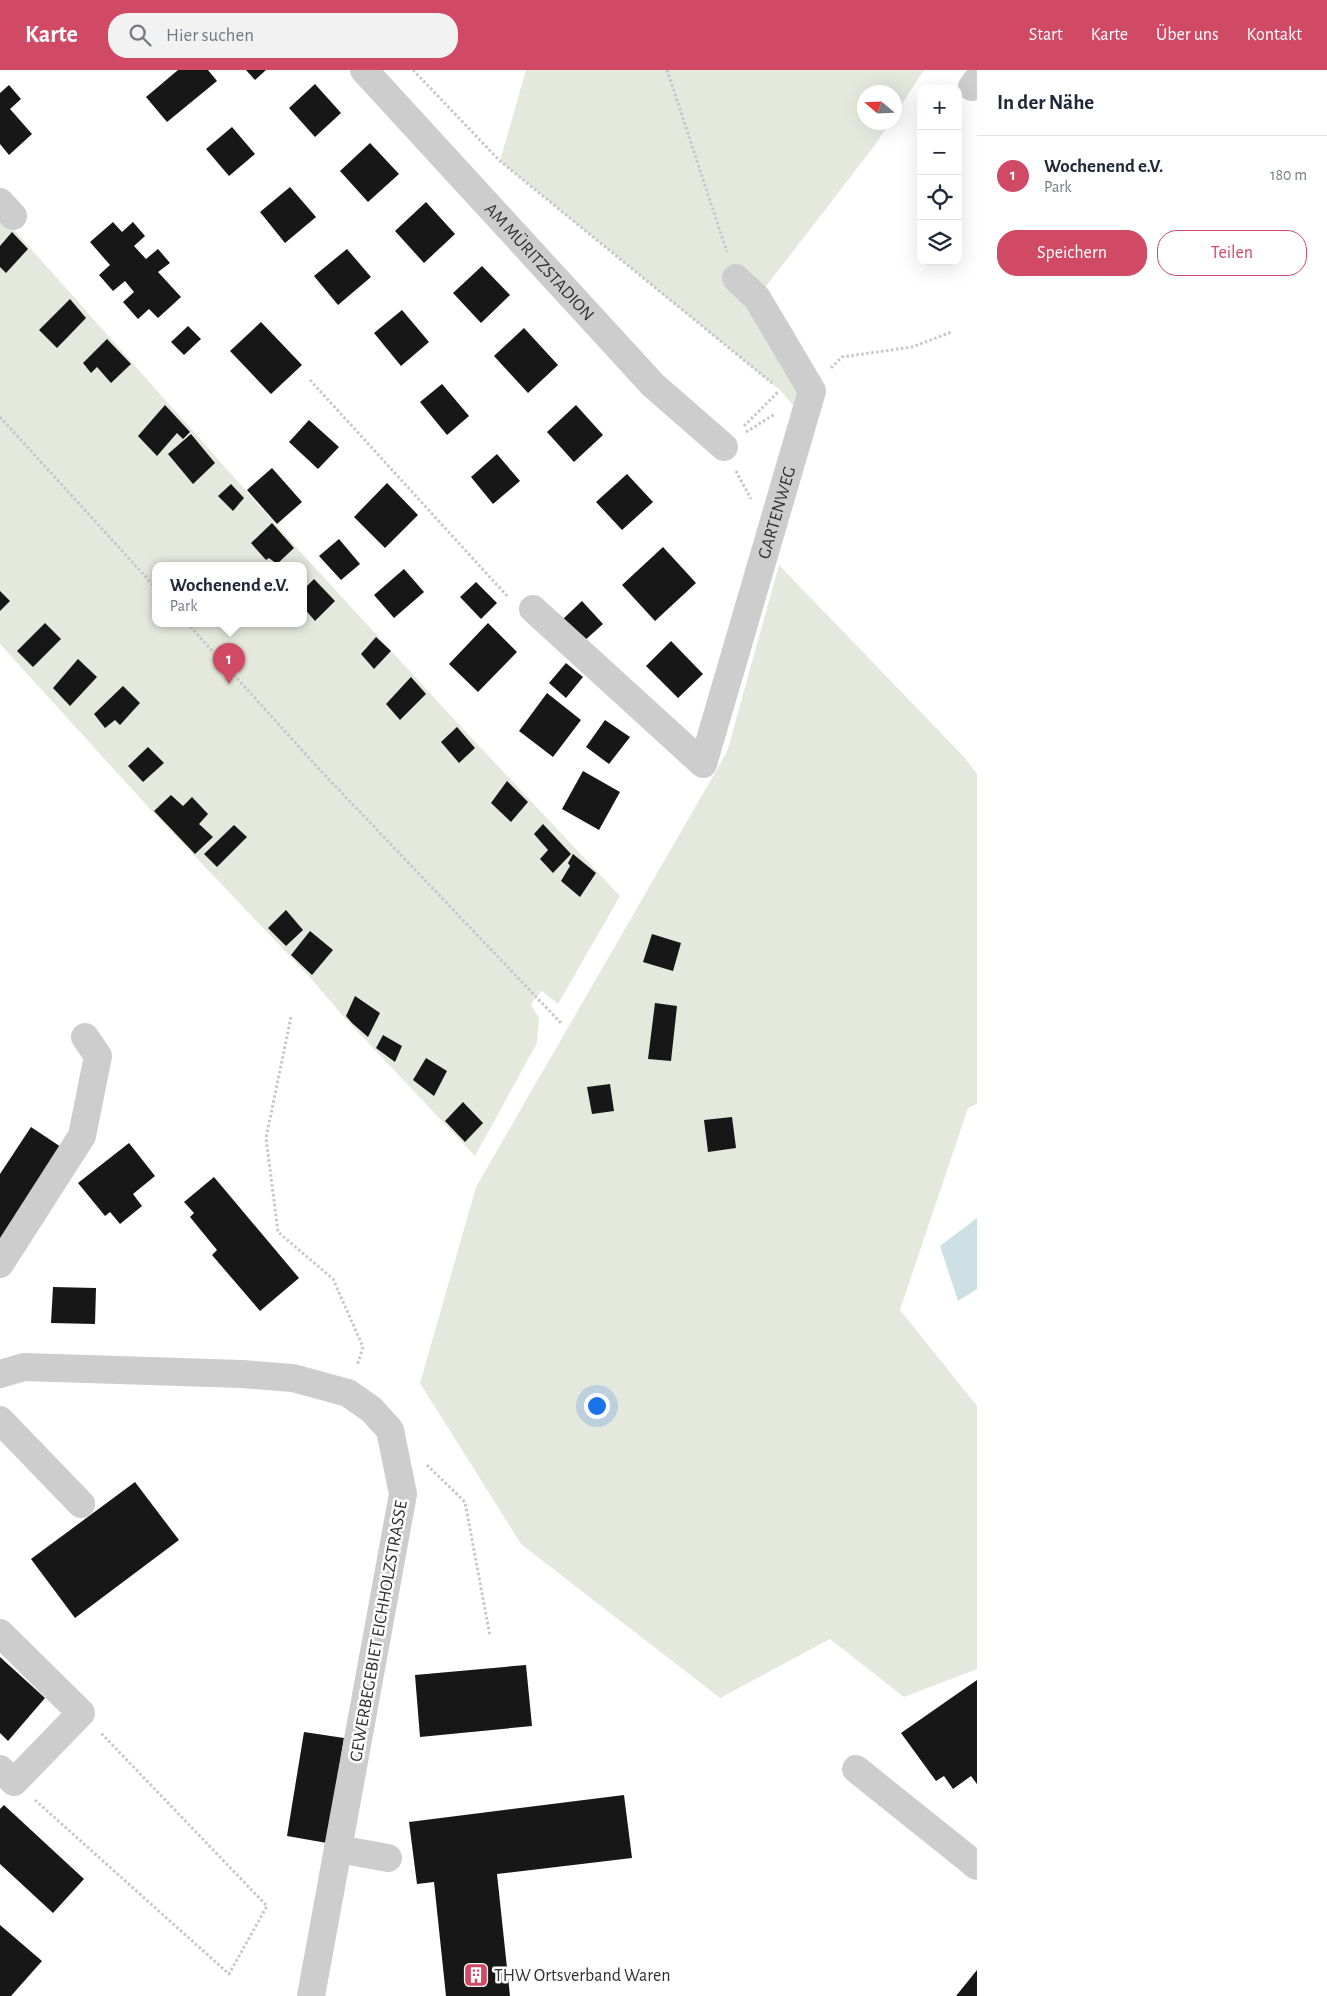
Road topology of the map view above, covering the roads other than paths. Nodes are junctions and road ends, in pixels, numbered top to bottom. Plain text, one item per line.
1 (364, 70) edge
2 (736, 278) road end
3 (724, 446) road end
4 (533, 609) road end
5 (85, 1037) dead end
6 (0, 1264) edge
7 (0, 1374) edge
8 (0, 1420) edge
9 (81, 1504) dead end
10 (0, 1633) edge
11 (856, 1769) dead end
12 (7, 1775) edge
13 (338, 1849) junction
14 (388, 1858) dead end
15 (977, 1866) edge
16 (311, 1996) edge

1 - 3 street, AM MÜRITZSTADION
2 - 4 street, GARTENWEG
5 - 6 street
7 - 13 street, GEWERBEGEBIET EICHHOLZSTRASSE
8 - 9 street
10 - 12 street
11 - 15 street
13 - 14 street
13 - 16 street, GEWERBEGEBIET EICHHOLZSTRASSE

